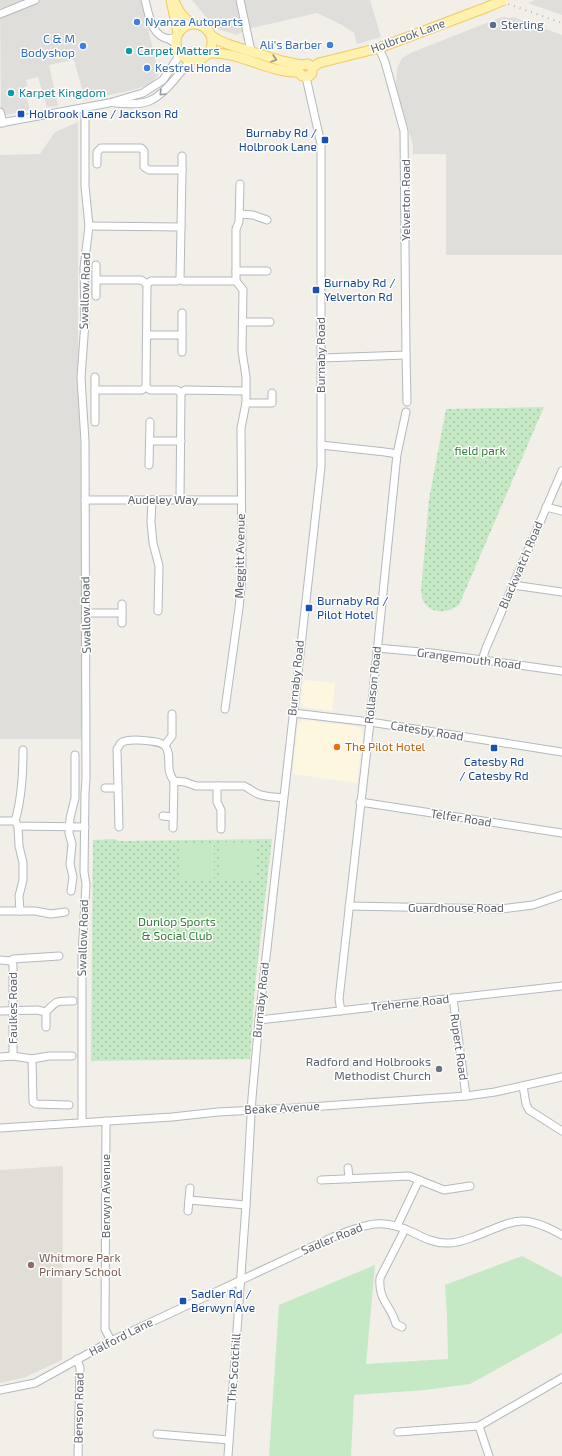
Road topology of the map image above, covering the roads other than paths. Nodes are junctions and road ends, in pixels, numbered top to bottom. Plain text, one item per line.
1 (35, 0) edge
2 (145, 0) edge
3 (172, 0) edge
4 (240, 0) edge
5 (505, 0) edge
6 (0, 14) edge
7 (192, 22) junction
8 (212, 36) junction
9 (176, 41) junction
10 (379, 48) junction
11 (251, 52) junction
12 (209, 53) junction
13 (191, 61) junction
14 (302, 71) junction
15 (113, 102) junction
16 (84, 108) junction
17 (0, 112) edge
18 (2, 123) edge
19 (182, 156) dead end
20 (97, 164) dead end
21 (182, 170) junction
22 (240, 184) dead end
23 (240, 214) junction
24 (267, 220) dead end
25 (89, 226) junction
26 (181, 227) junction
27 (96, 265) dead end
28 (236, 271) junction
29 (267, 271) dead end
30 (180, 279) junction
31 (96, 280) junction
32 (236, 282) junction
33 (147, 284) junction
34 (96, 296) dead end
35 (182, 313) dead end
36 (242, 322) junction
37 (270, 322) dead end
38 (147, 335) junction
39 (182, 335) junction
40 (182, 352) dead end
41 (406, 356) junction
42 (322, 358) junction
43 (95, 377) dead end
44 (146, 387) junction
45 (95, 390) junction
46 (245, 391) junction
47 (181, 393) junction
48 (272, 393) dead end
49 (407, 402) dead end
50 (246, 403) junction
51 (406, 412) dead end
52 (95, 422) dead end
53 (150, 422) dead end
54 (150, 440) junction
55 (181, 441) junction
56 (321, 445) junction
57 (397, 454) junction
58 (150, 465) dead end
59 (562, 471) edge
60 (85, 500) junction
61 (152, 500) junction
62 (180, 500) junction
63 (241, 500) junction
64 (546, 507) junction
65 (562, 511) edge
66 (513, 585) junction
67 (562, 592) edge
68 (122, 604) dead end
69 (158, 611) dead end
70 (86, 612) junction
71 (122, 613) junction
72 (122, 623) dead end
73 (377, 648) junction
74 (482, 660) junction
75 (562, 671) edge
76 (225, 709) dead end
77 (292, 713) junction
78 (172, 714) dead end
79 (370, 722) junction
80 (165, 745) junction
81 (23, 750) dead end
82 (562, 752) edge
83 (75, 755) dead end
84 (174, 781) junction
85 (217, 786) junction
86 (105, 788) dead end
87 (118, 788) junction
88 (283, 798) junction
89 (360, 802) junction
90 (163, 816) dead end
91 (173, 817) junction
92 (0, 821) edge
93 (17, 823) junction
94 (69, 827) junction
95 (85, 827) junction
96 (119, 827) dead end
97 (173, 828) dead end
98 (221, 829) dead end
99 (562, 833) edge
100 (71, 891) dead end
101 (562, 895) edge
102 (349, 906) junction
103 (0, 911) edge
104 (20, 911) junction
105 (65, 912) dead end
106 (59, 956) dead end
107 (0, 960) edge
108 (11, 961) junction
109 (562, 986) edge
110 (453, 998) junction
111 (73, 1001) dead end
112 (13, 1010) junction
113 (0, 1011) edge
114 (341, 1011) junction
115 (46, 1012) junction
116 (259, 1020) junction
117 (46, 1027) dead end
118 (13, 1056) junction
119 (72, 1056) dead end
120 (0, 1057) edge
121 (32, 1059) junction
122 (562, 1077) edge
123 (523, 1086) junction
124 (466, 1096) junction
125 (69, 1105) dead end
126 (251, 1110) junction
127 (106, 1121) junction
128 (82, 1122) junction
129 (0, 1128) edge
130 (562, 1131) edge
131 (348, 1168) dead end
132 (349, 1179) junction
133 (321, 1180) dead end
134 (419, 1180) junction
135 (470, 1186) dead end
136 (190, 1188) dead end
137 (189, 1200) junction
138 (246, 1205) junction
139 (188, 1211) dead end
140 (397, 1226) junction
141 (405, 1229) junction
142 (562, 1235) edge
143 (240, 1280) junction
144 (397, 1327) dead end
145 (111, 1341) junction
146 (77, 1359) junction
147 (562, 1378) edge
148 (0, 1390) edge
149 (479, 1426) junction
150 (398, 1432) dead end
151 (157, 1434) dead end
152 (229, 1440) junction
153 (78, 1456) edge
154 (228, 1456) edge
155 (489, 1456) edge

1 - 6 street
2 - 9 street
3 - 7 main road
3 - 9 main road
4 - 11 street
5 - 10 main road, Holbrook Lane, bridge
7 - 8 main road
7 - 9 main road
8 - 11 main road
8 - 12 main road
9 - 13 main road
9 - 15 street
10 - 14 main road, Holbrook Lane
10 - 41 street, Yelverton Road
11 -> 14 main road
12 - 13 main road
12 - 14 main road
13 -> 15 street
14 - 42 street, Burnaby Road
15 - 16 street
16 - 18 street
16 - 25 street, Swallow Road
17 - 18 street
19 - 21 street
20 - 21 street
21 - 26 street
22 - 23 street
23 - 24 street
23 - 28 street
25 - 26 street
25 - 60 street, Swallow Road
26 - 30 street
27 - 31 street
28 - 29 street
28 - 32 street
30 - 32 street
30 - 33 street
31 - 33 street
31 - 34 street
32 - 36 street, Meggitt Avenue
33 - 38 street
35 - 39 street
36 - 37 street
36 - 46 street, Meggitt Avenue
38 - 39 street
38 - 44 street
39 - 40 street
41 - 42 street
41 - 49 street, Yelverton Road
42 - 56 street, Burnaby Road
43 - 45 street
44 - 45 street
44 - 47 street
45 - 52 street
46 - 47 street
46 - 50 street, Meggitt Avenue
47 - 55 street
48 - 50 street
50 - 63 street, Meggitt Avenue
51 - 57 street, Rollason Road
53 - 54 street
54 - 55 street
54 - 58 street
55 - 62 street
56 - 57 street
56 - 77 street, Burnaby Road
57 - 73 street, Rollason Road
59 - 64 street, Blackwatch Road
60 - 61 street, Audeley Way
60 - 70 street, Swallow Road
61 - 62 street, Audeley Way
61 - 69 street
62 - 63 street, Audeley Way
63 - 76 street, Meggitt Avenue
64 - 65 street
64 - 66 street, Blackwatch Road
66 - 67 street
66 - 74 street, Blackwatch Road
68 - 71 street
70 - 71 street
70 - 95 street, Swallow Road
71 - 72 street
73 - 74 street, Grangemouth Road
73 - 79 street, Rollason Road
74 - 75 street, Grangemouth Road
77 - 79 street, Catesby Road
77 - 88 street, Burnaby Road
78 - 80 street
79 - 82 street, Catesby Road
79 - 89 street, Rollason Road
80 - 84 street
80 - 87 street
81 - 93 street
83 - 94 street
84 - 85 street
84 - 91 street
85 - 88 street
85 - 98 street
86 - 87 street
87 - 96 street
88 - 116 street, Burnaby Road
89 - 99 street, Telfer Road
89 - 102 street, Rollason Road
90 - 91 street
91 - 97 street
92 - 93 street
93 - 94 street
93 - 104 street
94 - 95 street
94 - 100 street
95 - 128 street, Swallow Road
101 - 102 street, Guardhouse Road
102 - 114 street, Rollason Road
103 - 104 street
104 - 105 street
106 - 108 street
107 - 108 street
108 - 112 street, Faulkes Road
109 - 110 street, Treherne Road
110 - 114 street, Treherne Road
110 - 124 street, Rupert Road
111 - 115 street
112 - 113 street
112 - 115 street
112 - 118 street, Faulkes Road
114 - 116 street, Treherne Road
115 - 117 street
116 - 126 street, Burnaby Road
118 - 120 street
118 - 121 street
119 - 121 street
121 - 125 street
122 - 123 street, Beake Avenue
123 - 124 street, Beake Avenue
123 - 130 street
124 - 126 street, Beake Avenue
126 - 127 street, Beake Avenue
126 - 138 street, Burnaby Road
127 - 128 street, Beake Avenue
127 - 145 street, Berwyn Avenue
128 - 129 street, Beake Avenue
131 - 132 street
132 - 133 street
132 - 134 street
134 - 135 street
134 - 140 street
136 - 137 street
137 - 138 street
137 - 139 street
138 - 143 street, Burnaby Road
140 - 141 street, Sadler Road
140 - 143 street, Sadler Road
141 - 142 street, Sadler Road
141 - 144 street
143 - 145 street, Halford Lane
143 - 152 street, The Scotchill
145 - 146 street, Halford Lane
146 - 148 street, Halford Lane
146 - 153 street, Benson Road
147 - 149 street
149 - 150 street
149 - 155 street
151 - 152 street
152 - 154 street, The Scotchill

